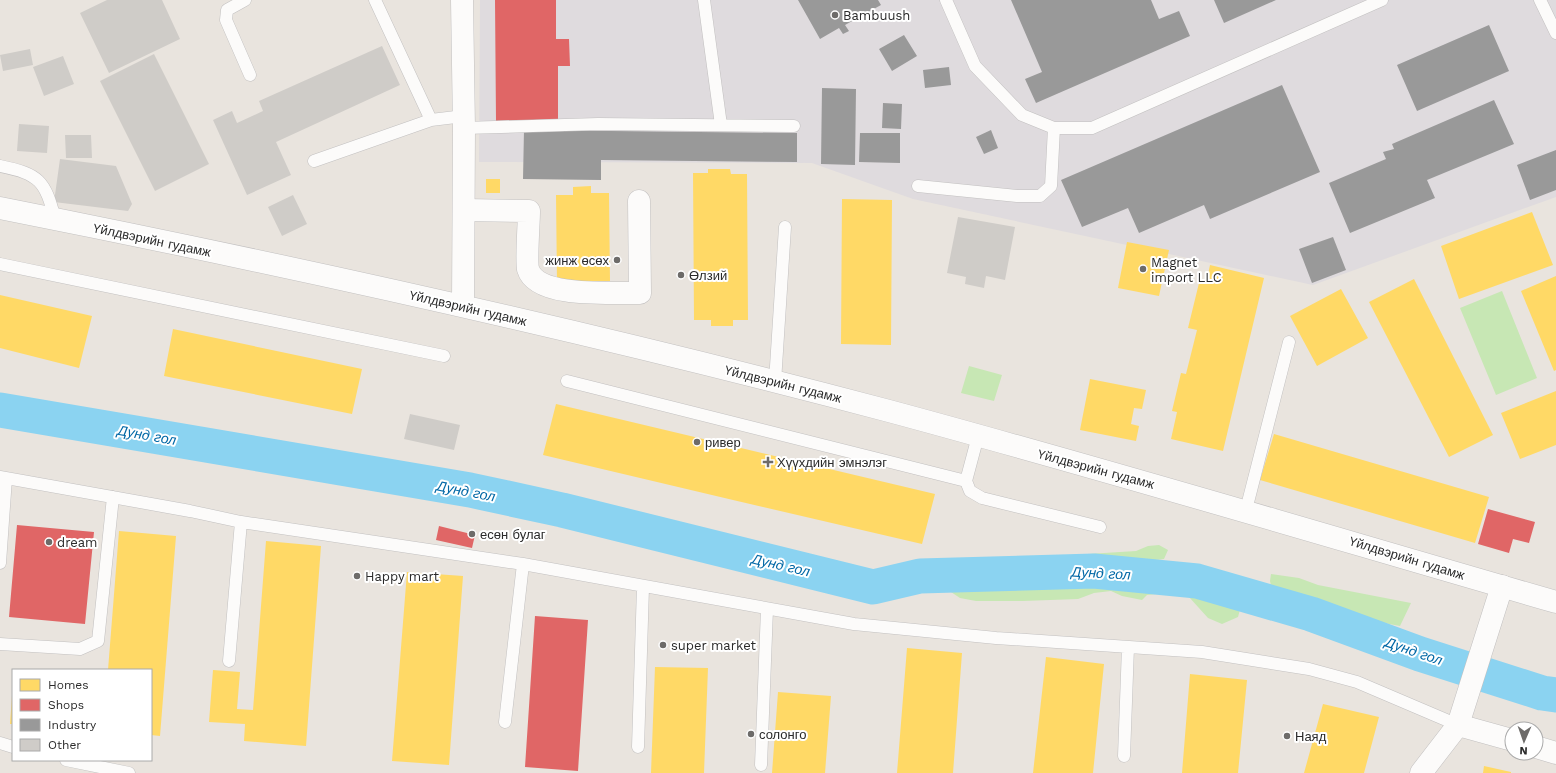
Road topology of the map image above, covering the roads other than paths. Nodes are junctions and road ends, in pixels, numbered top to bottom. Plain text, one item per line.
1 (245, 0) edge
2 (375, 0) edge
3 (462, 0) edge
4 (704, 0) edge
5 (946, 0) edge
6 (1382, 0) edge
7 (1540, 0) edge
8 (1556, 33) edge
9 (250, 75) dead end
10 (431, 120) junction
11 (464, 122) junction
12 (720, 125) junction
13 (794, 126) dead end
14 (1054, 128) junction
15 (314, 161) dead end
16 (0, 166) edge
17 (918, 186) dead end
18 (639, 201) dead end
19 (0, 208) edge
20 (464, 210) junction
21 (55, 219) junction
22 (786, 227) dead end
23 (0, 264) edge
24 (463, 306) junction
25 (1289, 342) dead end
26 (444, 356) dead end
27 (566, 381) dead end
28 (775, 382) junction
29 (978, 436) junction
30 (3, 478) edge
31 (966, 481) junction
32 (113, 497) junction
33 (1246, 510) junction
34 (241, 522) junction
35 (1100, 527) dead end
36 (0, 563) edge
37 (523, 564) junction
38 (1502, 586) junction
39 (643, 587) junction
40 (1556, 602) edge
41 (767, 609) junction
42 (0, 644) edge
43 (1128, 647) junction
44 (229, 661) dead end
45 (1462, 716) junction
46 (505, 722) dead end
47 (1504, 736) edge
48 (0, 743) edge
49 (12, 747) edge
50 (638, 748) dead end
51 (1544, 749) edge
52 (1556, 753) edge
53 (1124, 756) dead end
54 (71, 761) edge
55 (760, 764) dead end
56 (130, 773) edge
57 (1421, 773) edge

1 - 9 lane
2 - 10 lane
3 - 11 main road
4 - 12 lane
5 - 14 lane
6 - 14 lane
7 - 8 lane
10 - 11 lane
10 - 15 lane
11 - 12 lane
11 - 20 main road
12 - 13 lane
14 - 17 lane
16 - 21 lane
18 - 20 main road
19 - 21 main road, Yйлдвэрийн гудамж
20 - 24 main road
21 - 24 main road, Yйлдвэрийн гудамж
22 - 28 lane
23 - 26 lane
24 - 28 main road, Yйлдвэрийн гудамж
25 - 33 lane
27 - 31 lane
28 - 29 main road, Yйлдвэрийн гудамж
29 - 31 lane
29 - 33 main road, Yйлдвэрийн гудамж
30 - 32 lane
30 - 36 lane
31 - 35 lane
32 - 34 lane
32 - 42 lane
33 - 38 main road, Yйлдвэрийн гудамж
34 - 37 lane
34 - 44 lane
37 - 39 lane
37 - 46 lane
38 - 40 main road, Yйлдвэрийн гудамж
38 - 45 main road
39 - 41 lane
39 - 50 lane
41 - 43 lane
41 - 55 lane
43 - 45 lane
43 - 53 lane
45 - 47 main road
45 - 57 main road
48 - 49 lane
51 - 52 main road
54 - 56 lane

